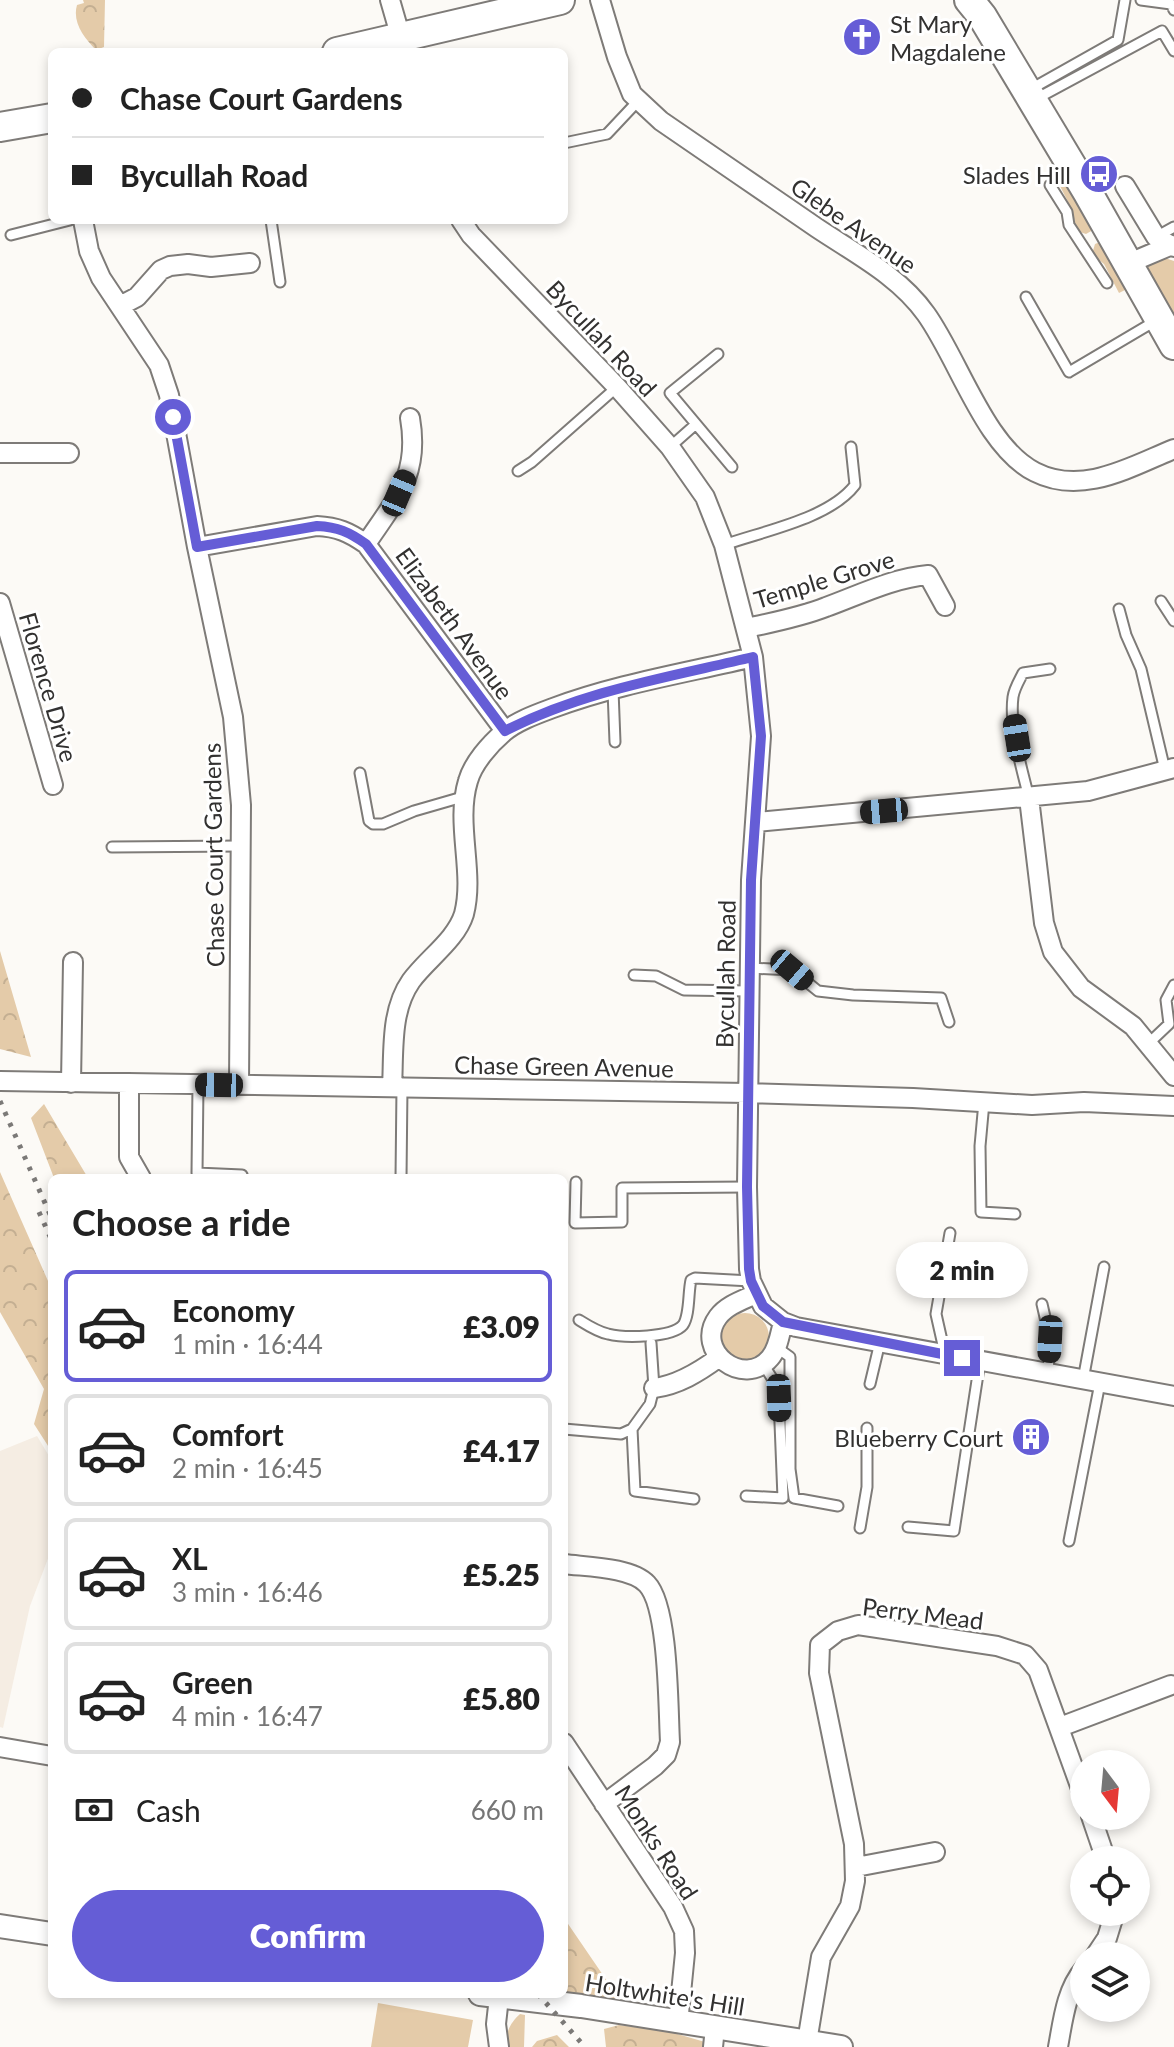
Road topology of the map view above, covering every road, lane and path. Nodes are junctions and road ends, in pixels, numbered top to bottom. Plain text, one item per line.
1 (390, 0) edge
2 (560, 0) edge
3 (600, 0) edge
4 (969, 0) edge
5 (1125, 0) edge
6 (1141, 0) edge
7 (1174, 10) edge
8 (403, 45) edge
9 (375, 48) edge
10 (1174, 51) edge
11 (1030, 96) junction
12 (638, 101) junction
13 (48, 119) edge
14 (0, 127) edge
15 (568, 142) edge
16 (1050, 185) dead end
17 (1125, 186) dead end
18 (54, 224) edge
19 (84, 224) edge
20 (272, 224) edge
21 (464, 224) edge
22 (1108, 229) junction
23 (11, 235) dead end
24 (1169, 239) edge
25 (1082, 245) junction
26 (250, 263) dead end
27 (1117, 273) junction
28 (280, 282) dead end
29 (1026, 297) dead end
30 (120, 306) junction
31 (1170, 337) edge
32 (718, 354) dead end
33 (617, 387) junction
34 (410, 418) dead end
35 (696, 424) junction
36 (670, 447) junction
37 (851, 447) dead end
38 (1174, 449) edge
39 (0, 453) edge
40 (69, 453) dead end
41 (732, 467) dead end
42 (518, 471) dead end
43 (366, 544) junction
44 (724, 545) junction
45 (197, 547) junction
46 (1161, 601) dead end
47 (0, 603) edge
48 (945, 606) dead end
49 (1119, 609) dead end
50 (1174, 621) edge
51 (747, 628) junction
52 (753, 657) junction
53 (1050, 669) dead end
54 (613, 690) junction
55 (505, 731) junction
56 (615, 742) dead end
57 (1170, 769) edge
58 (360, 773) dead end
59 (53, 785) dead end
60 (466, 796) junction
61 (1029, 798) junction
62 (756, 822) junction
63 (241, 846) junction
64 (112, 847) dead end
65 (73, 962) dead end
66 (749, 968) junction
67 (634, 975) dead end
68 (1174, 985) edge
69 (749, 991) junction
70 (949, 1022) dead end
71 (1149, 1043) junction
72 (1174, 1076) edge
73 (0, 1081) edge
74 (71, 1083) junction
75 (129, 1083) junction
76 (198, 1085) junction
77 (239, 1085) junction
78 (397, 1087) junction
79 (748, 1093) junction
80 (984, 1102) junction
81 (1174, 1106) edge
82 (139, 1174) edge
83 (220, 1174) edge
84 (401, 1174) edge
85 (576, 1182) dead end
86 (747, 1187) junction
87 (1015, 1214) dead end
88 (950, 1233) dead end
89 (1104, 1267) dead end
90 (753, 1288) junction
91 (1042, 1304) dead end
92 (579, 1320) dead end
93 (783, 1322) junction
94 (880, 1342) junction
95 (651, 1343) dead end
96 (776, 1347) junction
97 (945, 1354) junction
98 (718, 1358) junction
99 (980, 1361) junction
100 (763, 1364) junction
101 (1048, 1373) junction
102 (1092, 1382) junction
103 (870, 1384) dead end
104 (654, 1388) junction
105 (1174, 1396) edge
106 (867, 1428) dead end
107 (568, 1429) edge
108 (632, 1429) junction
109 (746, 1496) dead end
110 (694, 1499) dead end
111 (838, 1506) dead end
112 (908, 1527) dead end
113 (860, 1528) dead end
114 (1069, 1541) dead end
115 (568, 1565) edge
116 (1171, 1685) dead end
117 (1060, 1727) junction
118 (0, 1747) edge
119 (568, 1749) edge
120 (48, 1755) edge
121 (1070, 1756) edge
122 (604, 1804) junction
123 (935, 1852) dead end
124 (856, 1867) junction
125 (0, 1926) edge
126 (48, 1933) edge
127 (1070, 1994) edge
128 (490, 1998) edge
129 (514, 1998) edge
130 (678, 2023) junction
131 (714, 2038) edge
132 (807, 2042) junction
133 (499, 2047) edge
134 (841, 2047) edge
135 (1058, 2047) edge

1 - 8 street
2 - 8 main road
3 - 12 street, Glebe Avenue
4 - 11 main road
5 - 11 lane
6 - 7 lane
8 - 9 main road
10 - 11 lane
11 - 22 main road
12 - 15 lane
12 - 38 street, Glebe Avenue
13 - 14 main road
16 - 25 lane
17 - 24 street
18 - 23 lane
19 - 30 street, Chase Court Gardens
20 - 28 lane
21 - 33 street, Bycullah Road
22 - 25 lane
22 - 27 main road
24 - 27 street
25 - 27 lane
26 - 30 street
27 - 31 main road
29 - 31 lane
30 - 45 street, Chase Court Gardens
32 - 35 lane
33 - 36 street, Bycullah Road
33 - 42 lane
34 - 43 street, Elizabeth Avenue
35 - 36 lane
35 - 41 lane
36 - 44 street, Bycullah Road
37 - 44 lane
39 - 40 street
43 - 45 street, Elizabeth Avenue
43 - 55 street, Elizabeth Avenue
44 - 51 street, Bycullah Road
45 - 63 street, Chase Court Gardens
46 - 50 lane
47 - 59 street, Florence Drive
48 - 51 street, Temple Grove
49 - 57 lane
51 - 52 street, Bycullah Road
52 - 54 street
52 - 62 street, Bycullah Road
53 - 61 lane
54 - 55 street
54 - 56 lane
55 - 60 street
57 - 61 street
58 - 60 lane
60 - 78 street
61 - 62 street
61 - 71 street
62 - 66 street, Bycullah Road
63 - 64 lane
63 - 77 street, Chase Court Gardens
65 - 74 street
66 - 69 street, Bycullah Road
66 - 70 lane
67 - 69 lane
68 - 71 lane
69 - 79 street, Bycullah Road
71 - 72 street
73 - 74 street, Chase Green Avenue
74 - 75 street, Chase Green Avenue
75 - 76 street, Chase Green Avenue
75 - 82 street
76 - 77 street, Chase Green Avenue
76 - 83 lane
77 - 78 street, Chase Green Avenue
78 - 79 street, Chase Green Avenue
78 - 84 lane
79 - 80 street, Chase Green Avenue
79 - 86 street, Bycullah Road
80 - 81 street, Chase Green Avenue
80 - 87 lane
85 - 86 lane
86 - 90 street, Bycullah Road
88 - 97 lane
89 - 102 lane
90 - 92 lane
90 - 93 street
90 - 98 street
91 - 101 lane
93 - 94 street
93 - 96 street
94 - 97 street
94 - 103 lane
95 - 104 lane
96 - 100 street
96 - 111 lane
97 - 99 street
98 - 100 street
98 - 104 street
99 - 101 street
99 - 112 lane
100 - 109 lane
101 - 102 street
102 - 105 street
102 - 114 lane
104 - 108 lane
106 - 113 lane
107 - 108 lane
108 - 110 lane
115 - 122 street
116 - 117 street
117 - 121 street, Perry Mead
117 - 124 street, Perry Mead
118 - 120 street
119 - 122 street, Monks Road
122 - 130 street, Monks Road
123 - 124 street
124 - 132 street, Perry Mead
125 - 126 street
127 - 135 street
128 - 133 street
129 - 130 street, Holtwhite's Hill
130 - 131 street, Holtwhite's Hill
131 - 132 street, Holtwhite's Hill
132 - 134 street, Holtwhite's Hill

